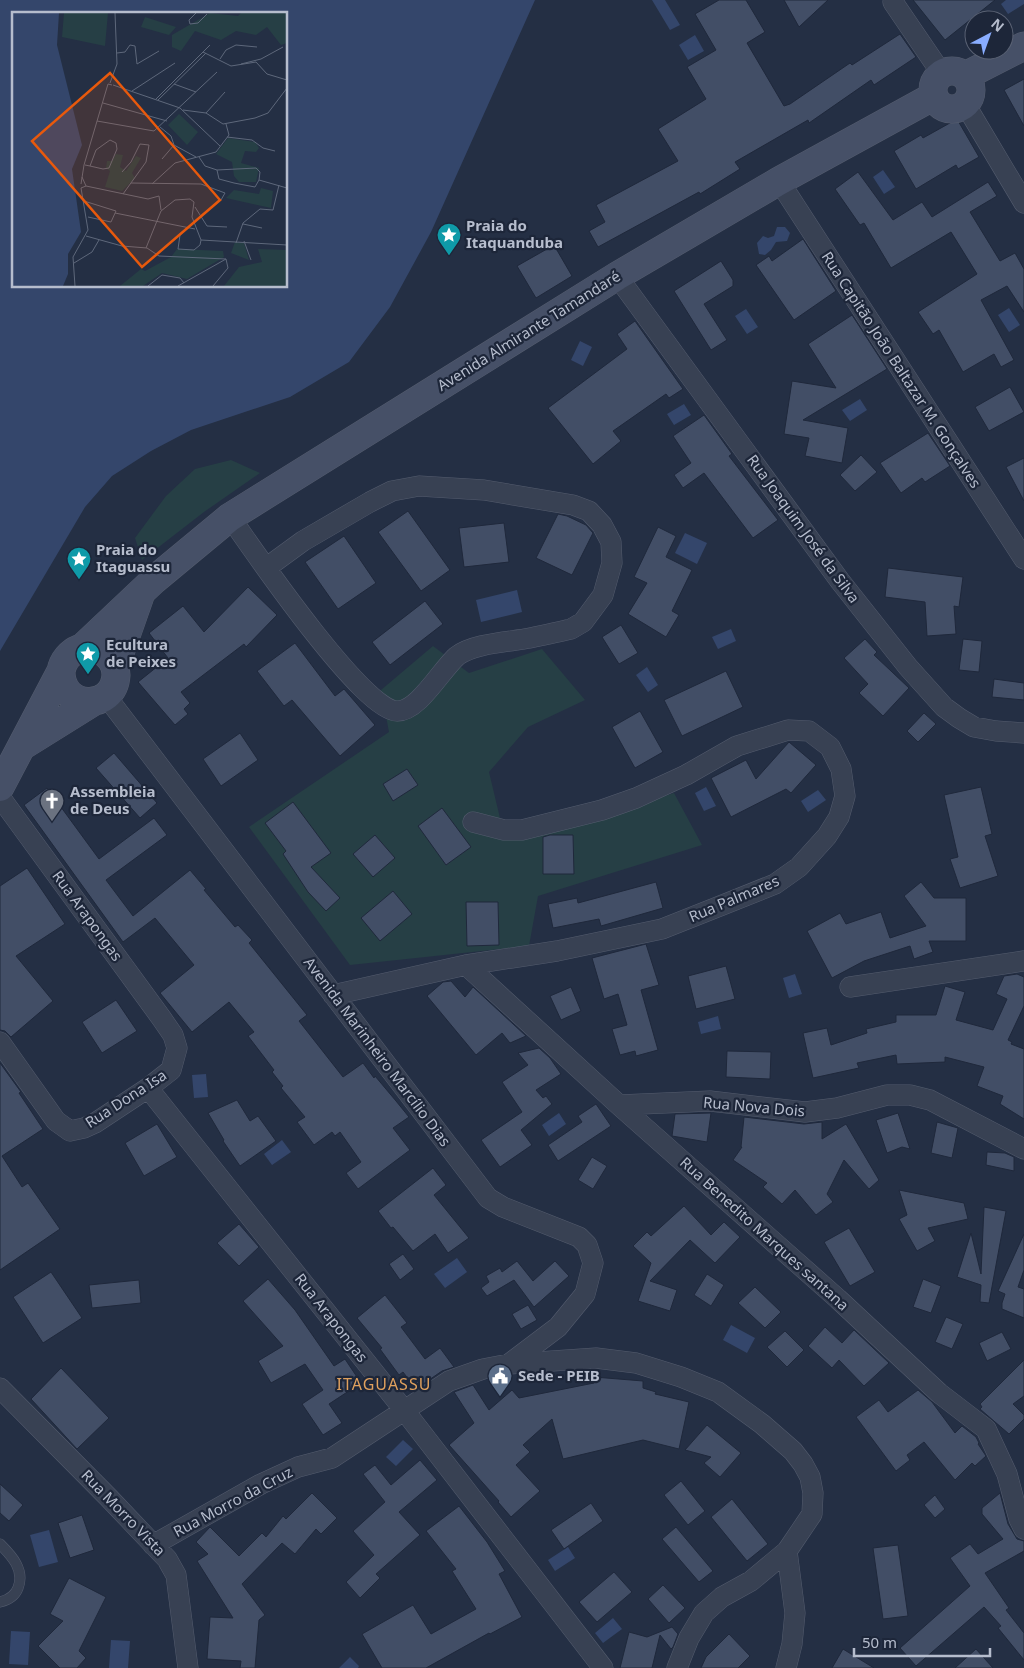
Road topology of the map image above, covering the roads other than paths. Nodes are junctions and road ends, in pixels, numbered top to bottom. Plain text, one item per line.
1 (893, 2) dead end
2 (1024, 46) edge
3 (947, 82) junction
4 (965, 104) joint
5 (779, 181) junction
6 (1024, 202) edge
7 (616, 276) junction
8 (230, 518) junction
9 (1024, 559) edge
10 (266, 568) junction
11 (141, 593) junction
12 (83, 647) junction
13 (115, 668) junction
14 (60, 672) junction
15 (99, 699) junction
16 (1024, 733) edge
17 (22, 746) junction
18 (0, 787) edge
19 (0, 797) edge
20 (473, 822) dead end
21 (1024, 961) edge
22 (466, 965) junction
23 (850, 987) dead end
24 (333, 995) junction
25 (173, 1036) joint
26 (0, 1042) edge
27 (148, 1088) junction
28 (619, 1105) junction
29 (1024, 1149) edge
30 (509, 1364) junction
31 (0, 1388) edge
32 (404, 1410) junction
33 (1024, 1529) edge
34 (0, 1544) edge
35 (153, 1545) junction
36 (787, 1551) junction
37 (0, 1602) edge
38 (188, 1668) edge
39 (604, 1668) edge
40 (678, 1668) edge
41 (786, 1668) edge

1 - 3 street
2 - 3 main road, Avenida Almirante Tamandaré
3 - 4 main road
3 - 5 main road, Avenida Almirante Tamandaré
4 - 6 street
5 - 7 main road, Avenida Almirante Tamandaré
5 - 9 street, Rua Capitão João Baltazar M. Gonçalves
7 - 8 main road, Avenida Almirante Tamandaré
7 - 16 street, Rua Joaquim José da Silva
8 - 10 street
8 - 11 main road, Avenida Almirante Tamandaré
10 - 10 street
11 - 12 main road, Avenida Almirante Tamandaré
11 - 13 main road, Avenida Almirante Tamandaré
12 - 13 main road
12 - 14 main road, Avenida Almirante Tamandaré
13 - 15 main road, Avenida Almirante Tamandaré
14 - 15 main road
14 - 17 main road, Avenida Almirante Tamandaré
15 - 17 main road, Avenida Almirante Tamandaré
15 - 24 street, Avenida Marinheiro Marcílio Dias
17 - 18 main road, Avenida Almirante Tamandaré
19 - 25 street, Rua Arapongas
20 - 22 street, Rua Palmares
21 - 23 street
22 - 24 street, Rua Palmares
22 - 28 street, Rua Benedito Marques santana
24 - 30 street, Avenida Marinheiro Marcílio Dias
25 - 27 street, Rua Dona Isa
26 - 27 street, Rua Dona Isa
27 - 32 street, Rua Arapongas
28 - 29 street, Rua Nova Dois
28 - 33 street, Rua Benedito Marques santana
30 - 32 street, Rua Morro da Cruz
30 - 36 street, Rua Morro da Cruz
31 - 35 street, Rua Morro Vista
32 - 35 street, Rua Morro da Cruz
32 - 39 street, Rua Arapongas
34 - 37 lane
35 - 38 street, Rua Morro Vista
36 - 40 street, Rua Morro da Cruz
36 - 41 street

